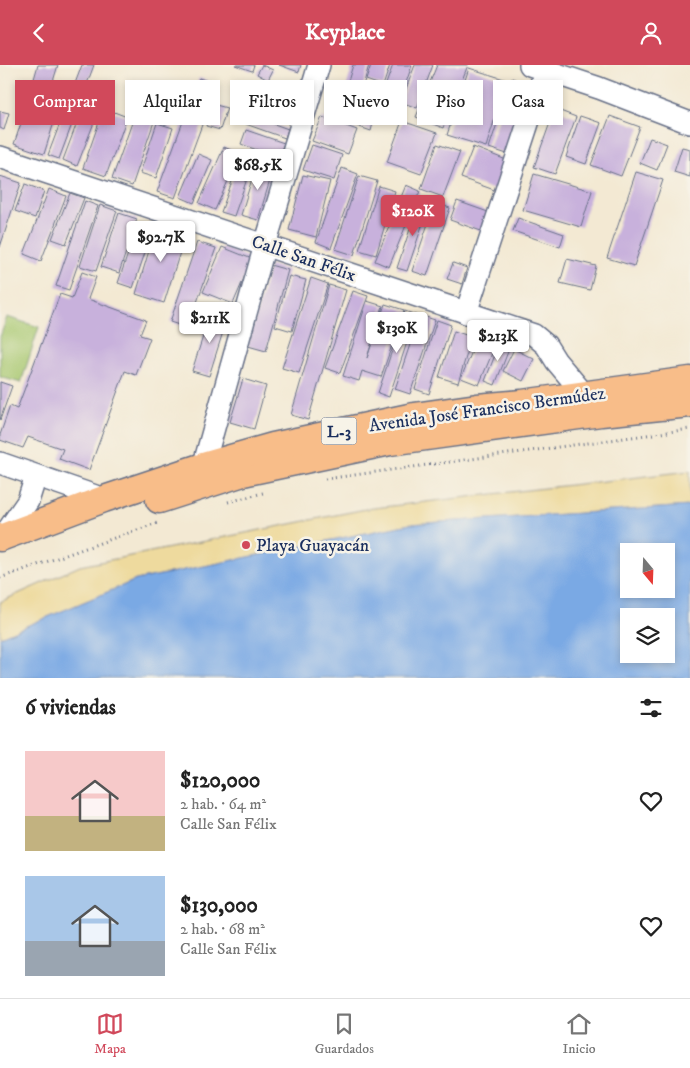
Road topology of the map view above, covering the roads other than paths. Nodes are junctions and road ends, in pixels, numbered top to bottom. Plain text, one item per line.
1 (319, 65) edge
2 (540, 67) edge
3 (690, 123) edge
4 (0, 157) edge
5 (265, 245) junction
6 (466, 313) junction
7 (690, 380) edge
8 (583, 395) junction
9 (690, 404) edge
10 (601, 413) junction
11 (0, 463) edge
12 (36, 476) junction
13 (200, 477) junction
14 (104, 499) junction
15 (1, 544) edge

1 - 5 street
2 - 3 street
2 - 6 street
4 - 5 street, Calle San Félix
5 - 6 street, Calle San Félix
5 - 13 street
6 - 8 street, Calle San Félix
7 - 8 main road, Avenida José Francisco Bermúdez / L-3
8 - 10 street, Calle San Félix
8 - 13 main road, Avenida José Francisco Bermúdez / L-3
9 - 10 main road, Avenida José Francisco Bermúdez / L-3
10 - 13 main road, Avenida José Francisco Bermúdez / L-3
11 - 12 street
12 - 14 street
12 - 15 street
13 - 14 main road, Avenida José Francisco Bermúdez / L-3
13 - 15 main road, Avenida José Francisco Bermúdez / L-3
14 - 15 main road, Avenida José Francisco Bermúdez / L-3

